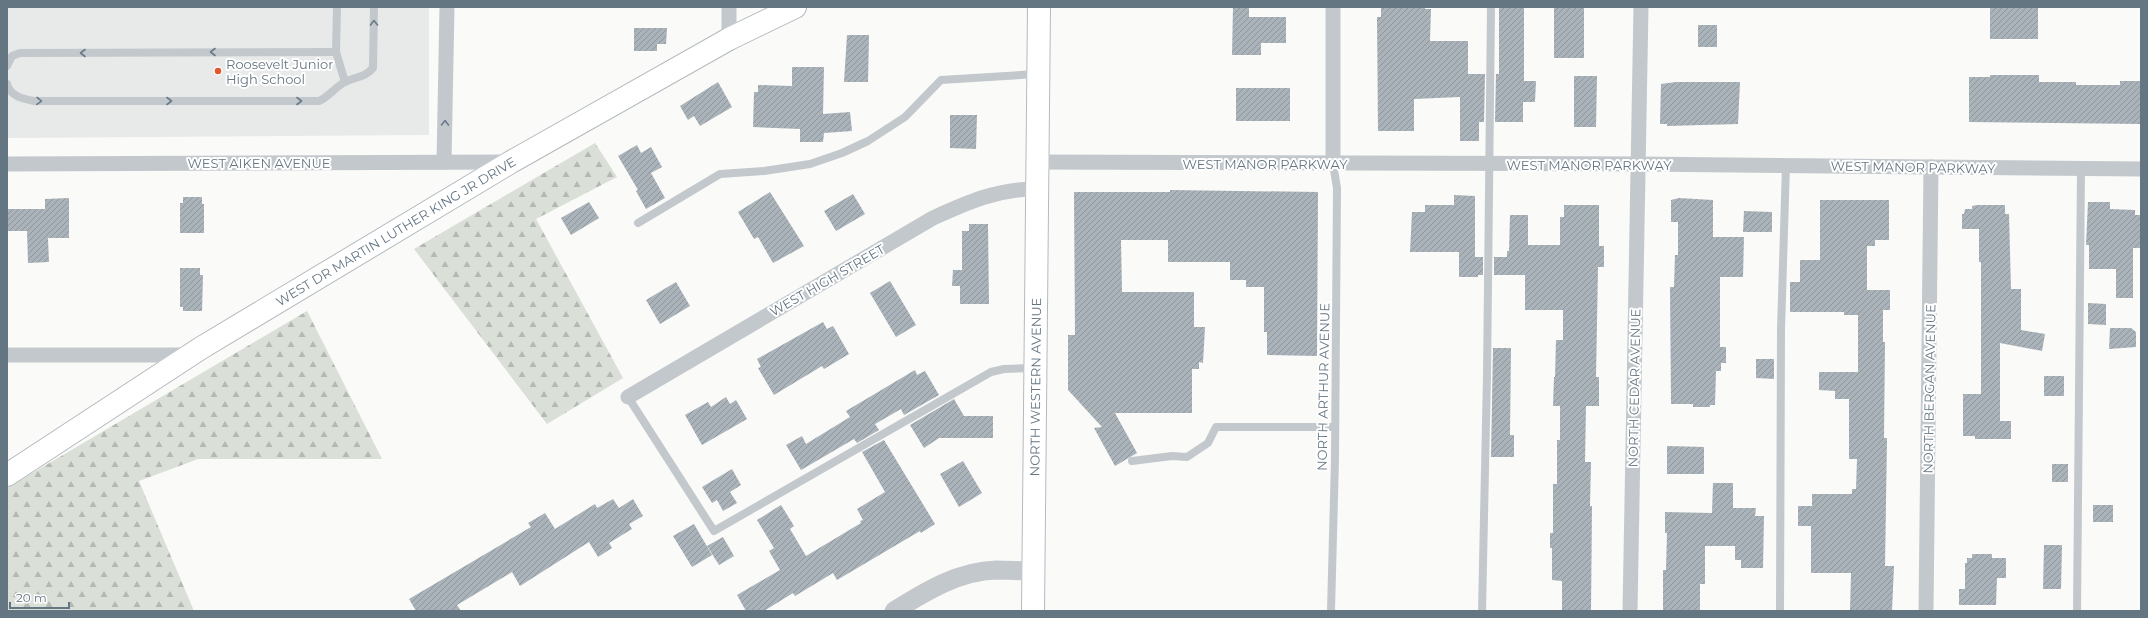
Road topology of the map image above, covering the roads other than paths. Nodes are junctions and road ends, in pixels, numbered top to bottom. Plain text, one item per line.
1 (336, 7) edge
2 (374, 7) edge
3 (447, 7) edge
4 (729, 7) edge
5 (795, 7) edge
6 (1039, 7) edge
7 (1333, 7) edge
8 (1491, 7) edge
9 (1641, 7) edge
10 (728, 39) junction
11 (336, 52) junction
12 (7, 66) edge
13 (1038, 74) junction
14 (345, 82) junction
15 (7, 84) edge
16 (444, 162) junction
17 (511, 162) junction
18 (1037, 162) junction
19 (7, 164) edge
20 (1333, 164) junction
21 (1639, 164) junction
22 (1490, 165) junction
23 (1786, 165) junction
24 (1931, 167) junction
25 (2081, 168) junction
26 (2141, 168) edge
27 (1036, 189) junction
28 (638, 223) dead end
29 (7, 355) edge
30 (190, 355) junction
31 (1034, 368) junction
32 (628, 397) joint
33 (1335, 427) junction
34 (1132, 461) dead end
35 (7, 475) edge
36 (1032, 571) junction
37 (894, 611) edge
38 (1033, 611) edge
39 (1331, 611) edge
40 (1482, 611) edge
41 (1630, 611) edge
42 (1780, 611) edge
43 (1926, 611) edge
44 (2077, 611) edge

1 - 11 lane
14 -> 2 lane
16 -> 3 street
4 - 10 street
5 - 10 main road, WEST DR MARTIN LUTHER KING JR DRIVE
6 - 13 main road, NORTH WESTERN AVENUE
7 - 20 street
8 - 22 lane
9 - 21 street, NORTH CEDAR AVENUE
10 - 17 main road, WEST DR MARTIN LUTHER KING JR DRIVE
11 -> 12 lane
11 - 14 lane
13 - 18 main road, NORTH WESTERN AVENUE
13 - 28 lane
15 -> 14 lane
16 - 17 street, WEST AIKEN AVENUE
16 - 19 street, WEST AIKEN AVENUE
17 - 30 main road, WEST DR MARTIN LUTHER KING JR DRIVE
18 - 20 street, WEST MANOR PARKWAY
18 - 27 main road, NORTH WESTERN AVENUE
20 - 22 street, WEST MANOR PARKWAY
20 - 33 lane, NORTH ARTHUR AVENUE
21 - 22 street, WEST MANOR PARKWAY
21 - 23 street, WEST MANOR PARKWAY
21 - 41 street, NORTH CEDAR AVENUE
22 - 40 lane
23 - 24 street, WEST MANOR PARKWAY
23 - 42 lane
24 - 25 street, WEST MANOR PARKWAY
24 - 43 street, NORTH BERGAN AVENUE
25 - 26 street, WEST MANOR PARKWAY
25 - 44 lane
27 - 31 main road, NORTH WESTERN AVENUE
27 - 32 street, WEST HIGH STREET
29 - 30 street
30 - 35 main road, WEST DR MARTIN LUTHER KING JR DRIVE
31 - 32 lane
31 - 36 main road, NORTH WESTERN AVENUE
33 - 34 lane
33 - 39 lane, NORTH ARTHUR AVENUE
36 - 37 street
36 - 38 main road, NORTH WESTERN AVENUE

